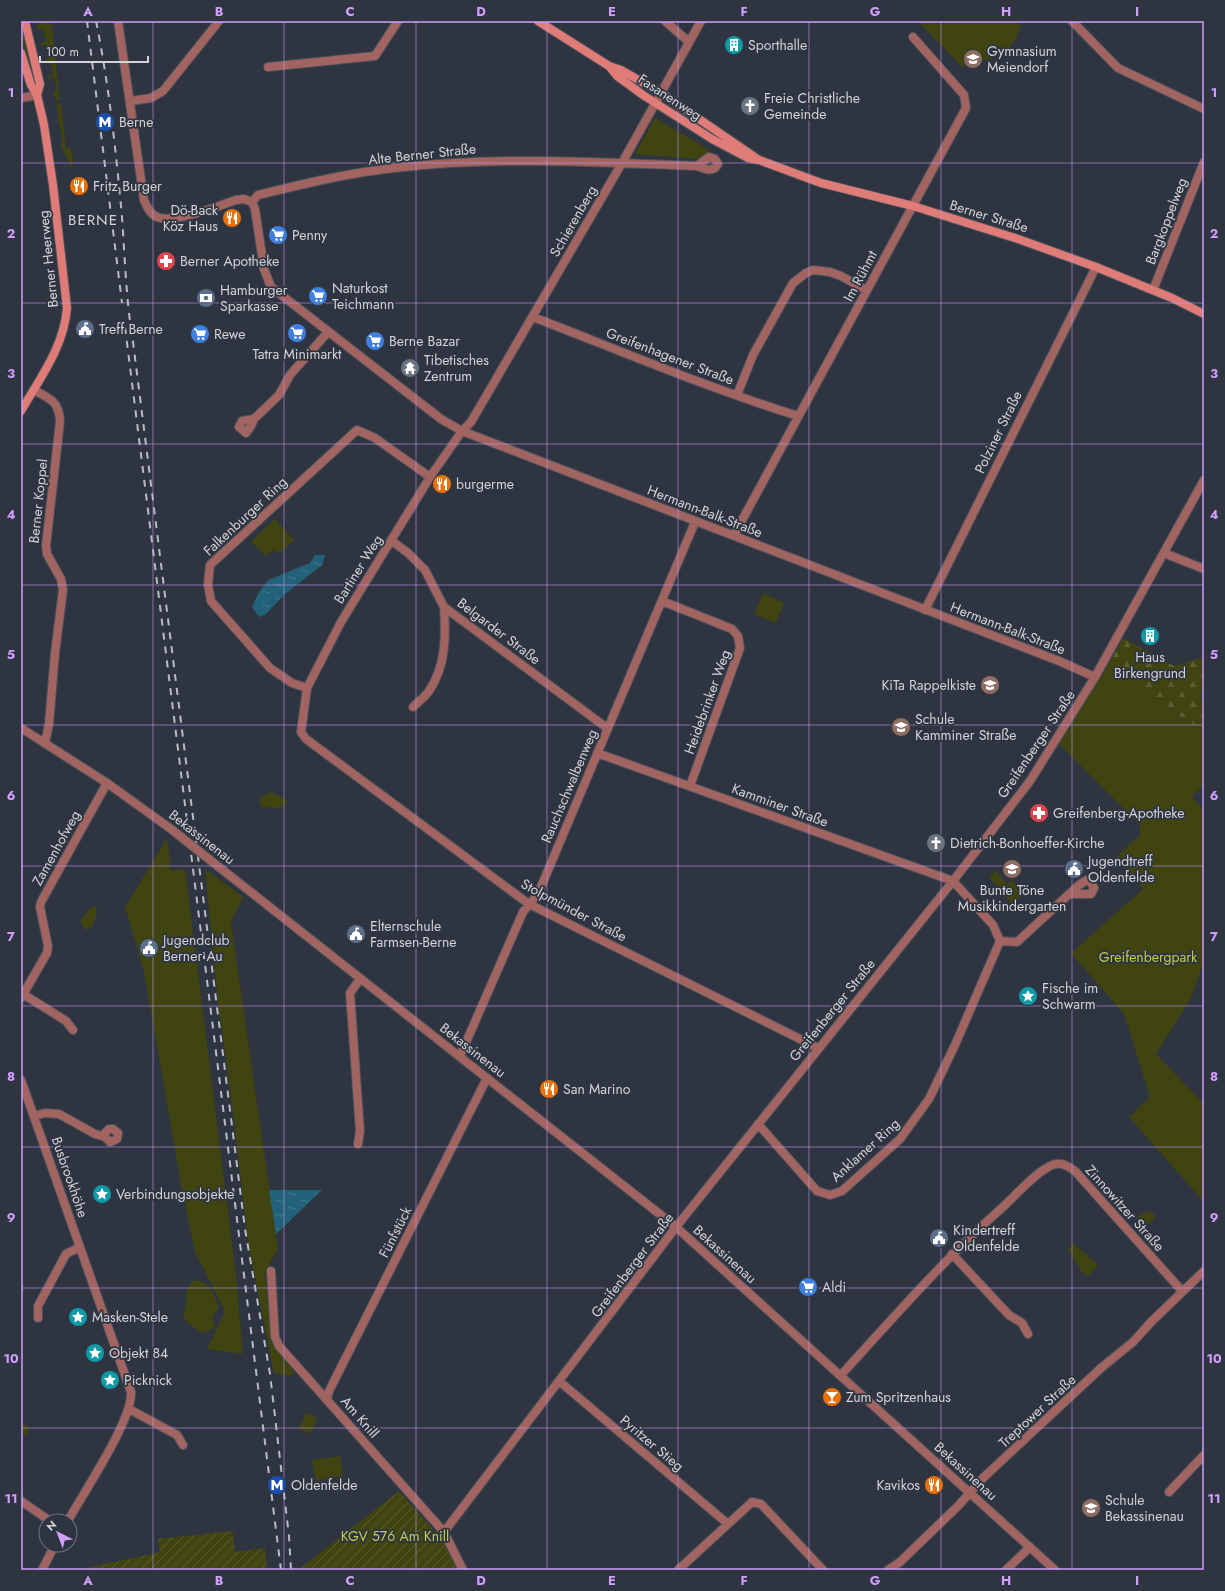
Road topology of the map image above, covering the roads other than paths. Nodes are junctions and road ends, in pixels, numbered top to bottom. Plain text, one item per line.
1 (24, 21) edge
2 (118, 21) edge
3 (219, 21) edge
4 (398, 21) edge
5 (538, 21) edge
6 (665, 21) edge
7 (702, 21) edge
8 (1072, 21) edge
9 (914, 36) dead end
10 (689, 42) junction
11 (21, 53) edge
12 (610, 66) junction
13 (268, 67) dead end
14 (661, 93) junction
15 (37, 95) junction
16 (21, 98) edge
17 (131, 101) junction
18 (655, 103) junction
19 (1204, 109) edge
20 (727, 136) joint
21 (721, 144) joint
22 (760, 160) junction
23 (1204, 162) edge
24 (622, 163) junction
25 (697, 166) dead end
26 (252, 202) junction
27 (913, 206) junction
28 (1096, 267) junction
29 (866, 290) junction
30 (1153, 290) junction
31 (1204, 314) edge
32 (533, 317) junction
33 (328, 332) junction
34 (34, 390) junction
35 (737, 395) junction
36 (21, 411) edge
37 (798, 416) junction
38 (254, 418) dead end
39 (462, 431) junction
40 (430, 477) junction
41 (1204, 480) edge
42 (695, 522) junction
43 (734, 535) junction
44 (392, 541) junction
45 (1164, 554) junction
46 (1204, 569) edge
47 (662, 602) junction
48 (444, 607) junction
49 (925, 610) junction
50 (1095, 677) junction
51 (307, 688) junction
52 (413, 706) dead end
53 (21, 728) edge
54 (607, 728) junction
55 (301, 732) joint
56 (45, 743) junction
57 (598, 753) junction
58 (107, 784) junction
59 (690, 786) junction
60 (953, 881) junction
61 (1070, 894) dead end
62 (529, 904) junction
63 (1000, 941) junction
64 (360, 978) junction
65 (22, 996) edge
66 (73, 1030) dead end
67 (818, 1048) junction
68 (460, 1056) junction
69 (487, 1078) junction
70 (21, 1080) edge
71 (34, 1116) junction
72 (758, 1124) junction
73 (105, 1136) dead end
74 (358, 1144) dead end
75 (676, 1227) junction
76 (80, 1247) junction
77 (952, 1254) junction
78 (270, 1271) dead end
79 (1204, 1271) edge
80 (1182, 1291) junction
81 (38, 1318) dead end
82 (1028, 1334) dead end
83 (841, 1375) junction
84 (559, 1382) junction
85 (327, 1399) junction
86 (129, 1409) junction
87 (183, 1445) dead end
88 (1204, 1455) edge
89 (1169, 1492) dead end
90 (971, 1493) junction
91 (21, 1501) edge
92 (38, 1513) edge
93 (73, 1513) edge
94 (728, 1524) junction
95 (444, 1532) junction
96 (1030, 1547) junction
97 (51, 1553) edge
98 (42, 1570) edge
99 (463, 1570) edge
100 (678, 1570) edge
101 (823, 1570) edge
102 (888, 1570) edge
103 (1006, 1570) edge
104 (1055, 1570) edge

1 - 15 main road, Berner Heerweg
2 - 17 street
3 - 17 street
4 - 13 street
5 - 12 main road, Fasanenweg
6 - 10 street
7 - 10 street, Schierenberg
8 - 19 street
9 - 27 street, Im Rühmt
10 - 14 street, Schierenberg
11 - 15 main road, Berner Heerweg
12 - 14 main road, Fasanenweg
12 - 18 main road, Fasanenweg
14 - 18 street, Schierenberg
14 - 20 main road, Fasanenweg
15 - 16 street
15 - 34 main road, Berner Heerweg
17 - 26 street
18 - 21 main road, Fasanenweg
18 - 24 street, Schierenberg
20 - 22 main road, Berner Straße
21 - 22 main road, Berner Straße
22 - 27 main road, Berner Straße
23 - 30 street, Bargkoppelweg
24 - 25 street, Alte Berner Straße
24 - 26 street, Alte Berner Straße
24 - 32 street, Schierenberg
26 - 33 street, Hermann-Balk-Straße
27 - 28 main road, Berner Straße
27 - 29 street, Im Rühmt
28 - 30 main road, Berner Straße
28 - 49 street, Polziner Straße
29 - 35 street
29 - 37 street, Im Rühmt
30 - 31 main road, Berner Straße
32 - 35 street, Greifenhagener Straße
32 - 39 street, Schierenberg
33 - 38 street
33 - 39 street, Hermann-Balk-Straße
34 - 36 main road, Berner Heerweg
34 - 56 street, Berner Koppel
35 - 37 street, Greifenhagener Straße
37 - 43 street, Im Rühmt
39 - 40 street, Bartiner Weg
39 - 42 street, Hermann-Balk-Straße
40 - 44 street, Bartiner Weg
40 - 51 street, Falkenburger Ring
41 - 45 street, Greifenberger Straße
42 - 43 street, Hermann-Balk-Straße
42 - 47 street, Rauchschwalbenweg
43 - 49 street, Hermann-Balk-Straße
44 - 48 street, Belgarder Straße
44 - 51 street, Bartiner Weg
45 - 46 street
45 - 50 street, Greifenberger Straße
47 - 54 street, Rauchschwalbenweg
47 - 59 street, Heidebrinker Weg
48 - 52 street
48 - 54 street, Belgarder Straße
49 - 50 street, Hermann-Balk-Straße
50 - 60 street, Greifenberger Straße
51 - 55 street, Bartiner Weg
53 - 56 street, Bekassinenau
54 - 57 street, Rauchschwalbenweg
55 - 62 street, Stolpmünder Straße
56 - 58 street, Bekassinenau
57 - 59 street, Kamminer Straße
57 - 62 street, Rauchschwalbenweg
58 - 64 street, Bekassinenau, bridge
58 - 65 street, Zamenhofweg
59 - 60 street, Kamminer Straße
60 - 63 street
60 - 67 street, Greifenberger Straße
61 - 63 street
62 - 67 street, Stolpmünder Straße
62 - 68 street, Rauchschwalbenweg
63 - 72 street, Anklamer Ring
64 - 68 street, Bekassinenau
64 - 74 street
65 - 66 street, Zamenhofweg
67 - 72 street, Greifenberger Straße
68 - 69 street, Bekassinenau
69 - 75 street, Bekassinenau
69 - 85 street, Fünfstück
70 - 71 street, Busbrookhöhe
71 - 73 street, Busbrookhöhe
71 - 76 street, Busbrookhöhe
72 - 75 street, Greifenberger Straße
75 - 83 street, Bekassinenau
75 - 84 street, Greifenberger Straße
76 - 81 street
76 - 86 street, Busbrookhöhe
77 - 80 street, Zinnowitzer Straße
77 - 82 street
77 - 83 street, Zinnowitzer Straße
78 - 85 street, Am Knill
79 - 80 street, Treptower Straße
80 - 90 street, Treptower Straße
83 - 90 street, Bekassinenau
84 - 94 street, Pyritzer Stieg
84 - 95 street, Greifenberger Straße
85 - 95 street, Am Knill
86 - 87 street
86 - 93 street, Busbrookhöhe
88 - 89 street
90 - 96 street, Bekassinenau
90 - 102 street, Treptower Straße
91 - 92 street
94 - 100 street
94 - 101 street
95 - 99 street, Am Knill
96 - 103 street
96 - 104 street, Bekassinenau
97 - 98 street

